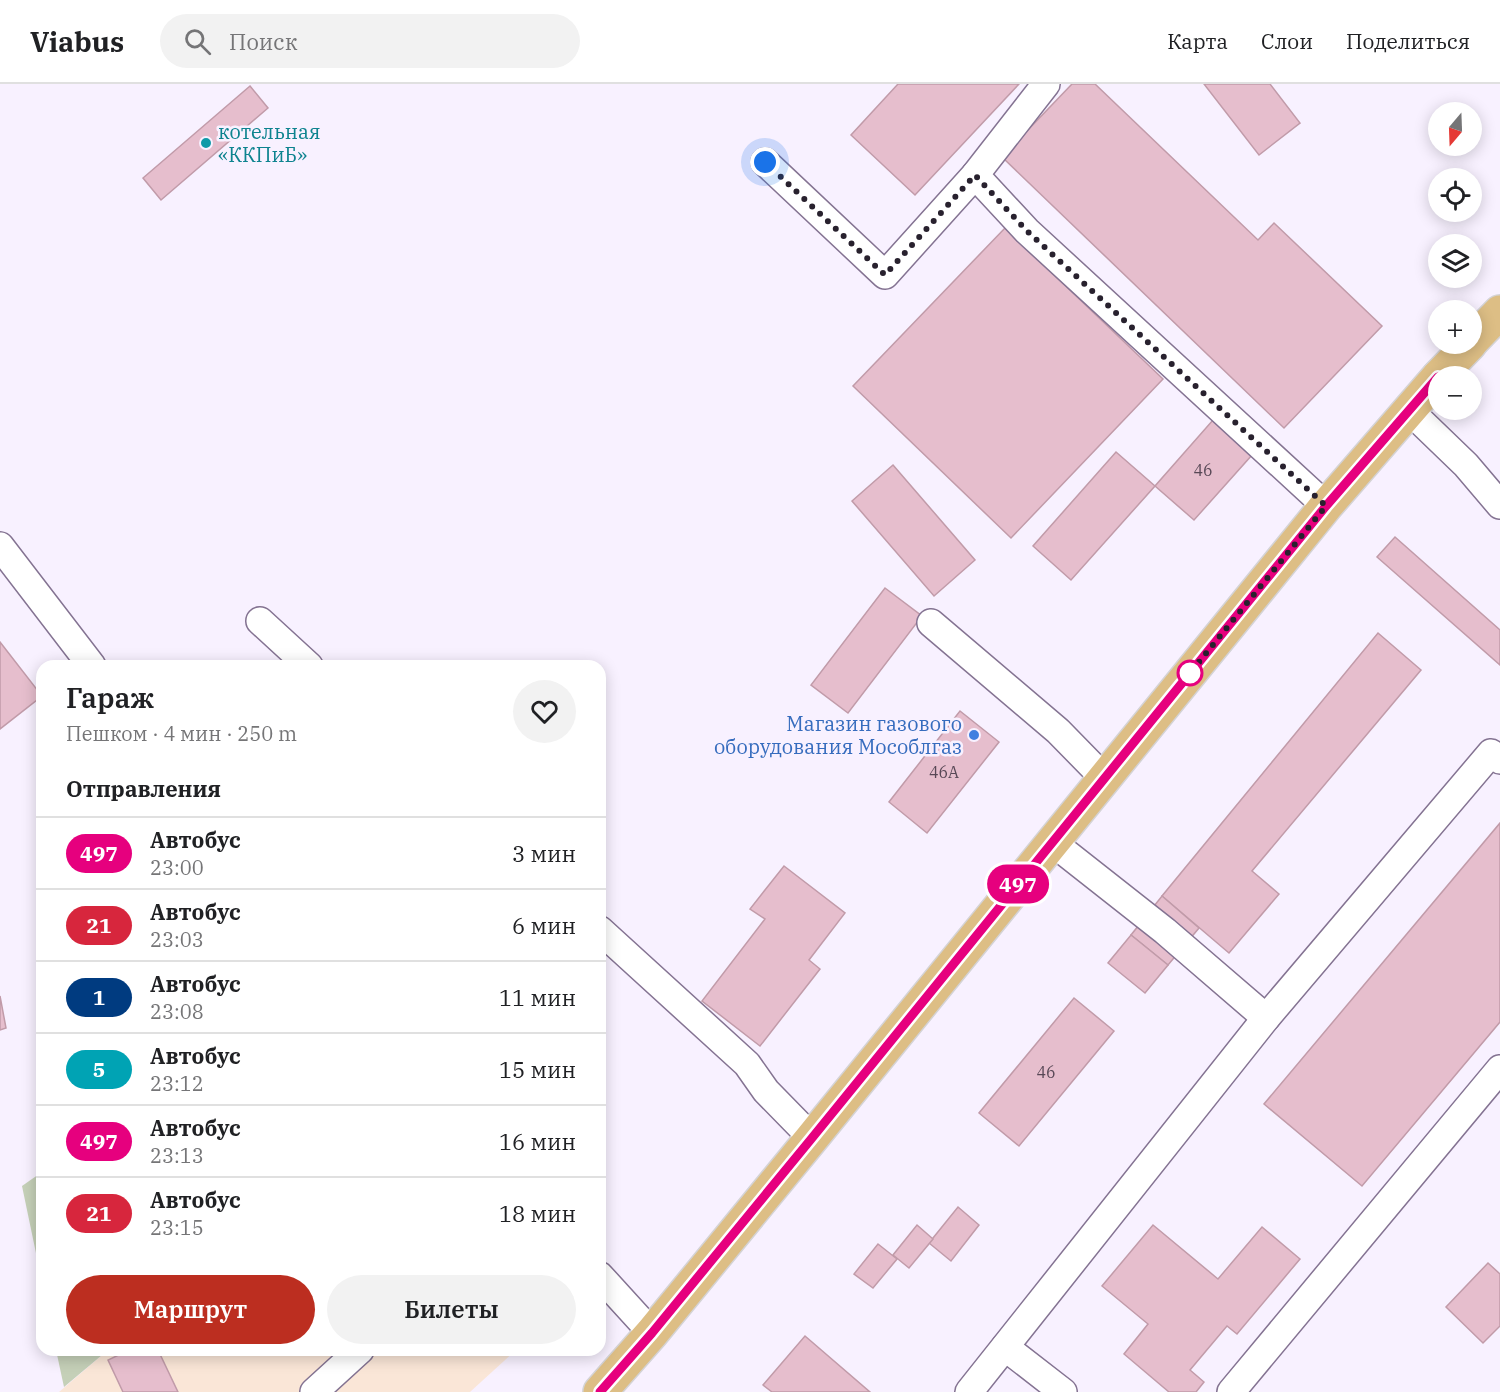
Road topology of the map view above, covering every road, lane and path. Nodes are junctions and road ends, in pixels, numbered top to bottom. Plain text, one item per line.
1 (1046, 84) edge
2 (765, 162) dead end
3 (975, 175) junction
4 (1500, 312) edge
5 (1482, 331) edge
6 (1461, 354) edge
7 (1449, 366) edge
8 (1428, 389) edge
9 (1409, 410) junction
10 (1500, 505) edge
11 (1326, 506) junction
12 (0, 546) edge
13 (260, 621) dead end
14 (932, 622) dead end
15 (87, 660) edge
16 (302, 660) edge
17 (1500, 760) edge
18 (1104, 778) junction
19 (1052, 842) junction
20 (606, 935) edge
21 (1266, 1018) junction
22 (1500, 1069) edge
23 (812, 1138) junction
24 (606, 1283) edge
25 (652, 1333) junction
26 (1005, 1347) junction
27 (353, 1356) edge
28 (314, 1392) edge
29 (600, 1392) edge
30 (969, 1392) edge
31 (1063, 1392) edge
32 (1231, 1392) edge

1 - 3 street
2 - 3 street
3 - 11 street
4 - 5 main road
6 - 7 main road
8 - 9 main road
9 - 10 street
9 - 11 main road
11 - 18 main road
12 - 15 street
13 - 16 street
14 - 18 street
17 - 21 street
18 - 19 main road
19 - 21 street
19 - 23 main road
20 - 23 street
21 - 26 street
22 - 32 street
23 - 25 main road
24 - 25 street
25 - 29 main road
26 - 30 street
26 - 31 street
27 - 28 street

